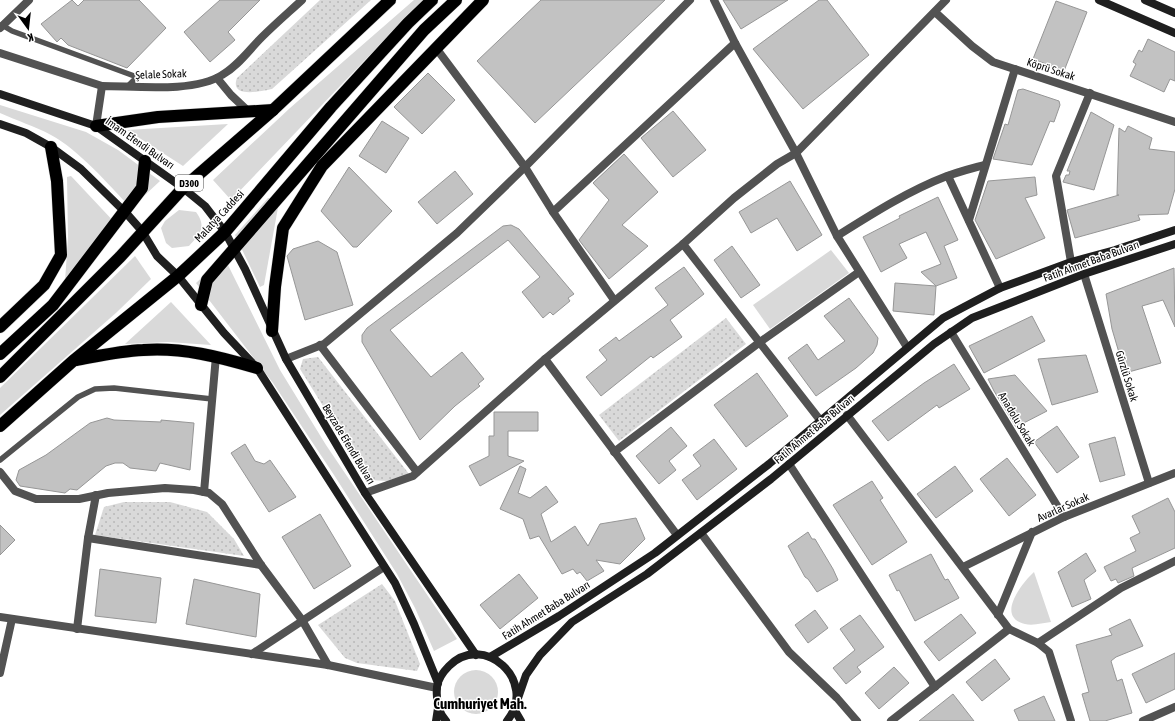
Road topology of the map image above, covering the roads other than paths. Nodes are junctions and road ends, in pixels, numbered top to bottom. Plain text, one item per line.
1 (29, 0) edge
2 (302, 0) edge
3 (390, 0) edge
4 (432, 0) edge
5 (456, 0) edge
6 (483, 0) edge
7 (690, 0) edge
8 (714, 0) edge
9 (946, 0) edge
10 (1099, 0) edge
11 (1145, 0) edge
12 (935, 12) junction
13 (1175, 13) edge
14 (1, 26) edge
15 (1175, 33) edge
16 (735, 43) junction
17 (436, 48) junction
18 (0, 53) edge
19 (1015, 69) junction
20 (217, 78) junction
21 (102, 86) junction
22 (128, 86) junction
23 (1090, 93) junction
24 (0, 94) edge
25 (273, 110) junction
26 (249, 112) junction
27 (1175, 122) edge
28 (0, 124) edge
29 (96, 126) junction
30 (51, 147) junction
31 (796, 153) junction
32 (145, 161) junction
33 (985, 164) junction
34 (525, 167) junction
35 (948, 176) junction
36 (184, 188) junction
37 (124, 211) junction
38 (553, 212) junction
39 (969, 220) junction
40 (1175, 230) edge
41 (142, 231) junction
42 (225, 232) junction
43 (837, 236) junction
44 (682, 244) junction
45 (1175, 244) edge
46 (234, 250) junction
47 (1071, 262) junction
48 (859, 272) junction
49 (1084, 274) junction
50 (178, 276) junction
51 (1000, 288) junction
52 (614, 300) junction
53 (202, 305) junction
54 (0, 328) edge
55 (272, 332) junction
56 (952, 332) junction
57 (760, 342) junction
58 (320, 345) junction
59 (907, 347) junction
60 (0, 354) edge
61 (216, 356) junction
62 (286, 358) junction
63 (545, 359) junction
64 (73, 361) junction
65 (257, 368) junction
66 (0, 377) edge
67 (212, 399) junction
68 (847, 415) junction
69 (820, 420) junction
70 (0, 426) edge
71 (614, 452) junction
72 (0, 460) edge
73 (789, 464) junction
74 (418, 472) junction
75 (1175, 473) edge
76 (1, 476) edge
77 (1149, 483) junction
78 (204, 492) junction
79 (365, 493) junction
80 (96, 495) junction
81 (1064, 516) junction
82 (1032, 532) junction
83 (701, 533) junction
84 (677, 535) junction
85 (88, 538) junction
86 (1175, 561) edge
87 (262, 565) junction
88 (384, 567) junction
89 (962, 567) junction
90 (998, 615) junction
91 (0, 617) edge
92 (12, 619) junction
93 (302, 620) junction
94 (77, 629) junction
95 (1009, 629) junction
96 (1038, 643) junction
97 (252, 654) junction
98 (476, 654) junction
99 (490, 657) junction
100 (328, 665) junction
101 (0, 673) edge
102 (437, 686) junction
103 (935, 687) junction
104 (515, 705) junction
105 (1175, 707) edge
106 (438, 708) junction
107 (436, 721) edge
108 (446, 721) edge
109 (507, 721) edge
110 (521, 721) edge
111 (858, 721) edge
112 (891, 721) edge
113 (1071, 721) edge
114 (1143, 721) edge

1 - 14 street
2 - 20 street, Şelale Sokak
3 - 25 highway, D300
4 - 42 highway, Malatya Caddesi
5 - 46 highway
6 - 17 highway
7 - 34 street
8 - 16 street
9 - 12 street
10 - 15 main road
11 - 13 main road
12 - 19 street, Köprü Sokak
12 - 31 street
14 - 22 lane
16 - 31 street
16 - 38 street
17 - 34 street
17 - 55 highway
18 - 21 street, Şelale Sokak
19 - 23 street, Köprü Sokak
19 - 33 street
20 - 22 street, Şelale Sokak
20 - 26 street
21 - 22 street, Şelale Sokak
21 - 29 street
23 - 27 street, Köprü Sokak
23 - 47 street
24 - 29 main road, İmam Efendi Bulvarı
25 - 26 highway
25 - 36 highway, D300
26 - 29 highway
28 - 30 main road
29 - 32 main road, İmam Efendi Bulvarı
30 - 37 main road
30 - 54 highway
31 - 43 street
31 - 44 street
32 - 36 main road, İmam Efendi Bulvarı
32 - 37 highway
33 - 35 street
33 - 39 street
34 - 38 street
34 - 58 street
35 - 39 street
35 - 43 street
36 - 41 highway, D300
36 - 42 main road, İmam Efendi Bulvarı
37 - 41 main road
37 - 60 highway
38 - 52 street
39 - 51 street
40 - 47 main road, Fatih Ahmet Baba Bulvarı
41 - 50 main road
41 - 66 highway, D300
42 - 46 main road, Beyzade Efendi Bulvarı
42 - 50 highway, Malatya Caddesi
43 - 48 street
44 - 52 street
44 - 57 street
45 - 49 main road, Fatih Ahmet Baba Bulvarı
46 - 53 highway
46 - 55 main road, Beyzade Efendi Bulvarı
47 - 51 main road, Fatih Ahmet Baba Bulvarı
48 - 57 street
48 - 59 street
49 - 56 main road, Fatih Ahmet Baba Bulvarı
49 - 77 street, Gürzlü Sokak
50 - 53 main road
50 - 64 highway, Malatya Caddesi
51 - 59 main road, Fatih Ahmet Baba Bulvarı
52 - 63 street
53 - 65 main road
55 - 62 main road, Beyzade Efendi Bulvarı
56 - 68 main road, Fatih Ahmet Baba Bulvarı
56 - 81 street, Anadolu Sokak
57 - 69 street
57 - 71 street
58 - 62 street
58 - 74 street
59 - 69 main road, Fatih Ahmet Baba Bulvarı
61 - 64 highway
61 - 65 highway
61 - 67 street
62 - 79 main road, Beyzade Efendi Bulvarı
63 - 71 street
63 - 74 street
64 - 70 highway, Malatya Caddesi
65 - 88 main road
67 - 72 lane
67 - 78 street
68 - 73 main road, Fatih Ahmet Baba Bulvarı
68 - 89 street
69 - 84 main road, Fatih Ahmet Baba Bulvarı
71 - 84 street
73 - 83 main road, Fatih Ahmet Baba Bulvarı
73 - 103 street
74 - 79 street
75 - 77 street, Avarlar Sokak
76 - 80 street
77 - 81 street, Avarlar Sokak
78 - 80 street
78 - 87 street
79 - 98 main road, Beyzade Efendi Bulvarı
80 - 85 street
81 - 82 street, Avarlar Sokak
82 - 89 street, Avarlar Sokak
82 - 90 street
83 - 104 main road, Fatih Ahmet Baba Bulvarı
83 - 111 street
84 - 99 main road, Fatih Ahmet Baba Bulvarı
85 - 87 street
85 - 94 street
86 - 96 street
87 - 93 street
88 - 93 street
88 - 102 main road
89 - 90 street
90 - 95 street
91 - 92 street
92 - 94 street
92 - 101 street
93 - 97 street
93 - 100 street
94 - 97 street
95 - 96 street
95 - 103 street
96 - 113 street
97 - 100 street
98 - 99 main road
98 - 102 main road
99 - 104 main road
100 - 102 street
102 - 106 main road
103 - 112 street
104 - 109 main road, Fatih Ahmet Baba Bulvarı
104 - 110 main road
105 - 114 street
106 - 107 main road
106 - 108 main road

